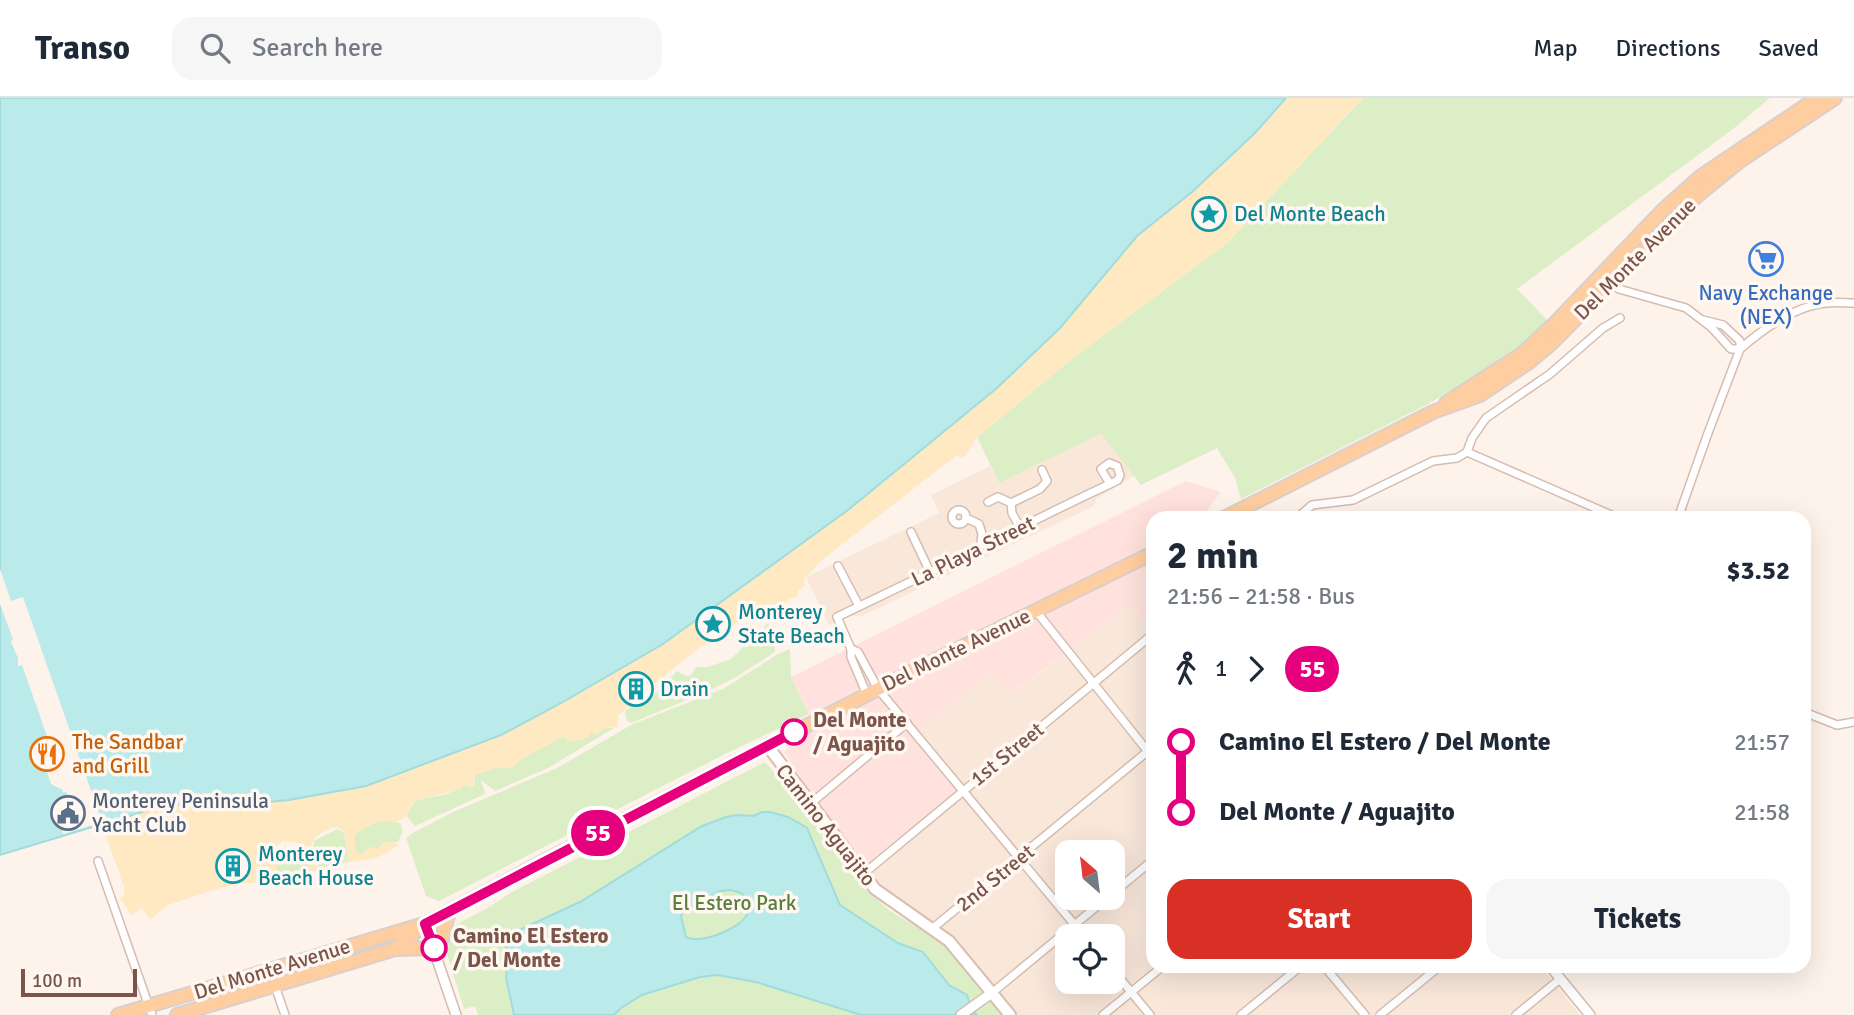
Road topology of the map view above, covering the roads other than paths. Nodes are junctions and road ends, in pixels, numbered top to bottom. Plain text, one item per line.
1 (1817, 98) edge
2 (1835, 98) edge
3 (1606, 277) junction
4 (1854, 303) edge
5 (1620, 317) dead end
6 (1740, 349) junction
7 (1467, 452) junction
8 (1042, 470) dead end
9 (1110, 484) dead end
10 (988, 502) dead end
11 (1011, 503) junction
12 (1238, 511) edge
13 (1305, 511) edge
14 (1602, 511) edge
15 (1680, 511) edge
16 (967, 518) dead end
17 (1020, 528) junction
18 (911, 532) dead end
19 (981, 543) junction
20 (1146, 556) edge
21 (838, 566) dead end
22 (930, 572) junction
23 (859, 606) junction
24 (1035, 611) junction
25 (1146, 640) edge
26 (852, 649) junction
27 (1093, 685) junction
28 (873, 692) junction
29 (1811, 715) edge
30 (1854, 722) edge
31 (906, 723) junction
32 (767, 746) junction
33 (1146, 746) edge
34 (1146, 756) edge
35 (964, 790) junction
36 (810, 804) junction
37 (1020, 857) junction
38 (98, 860) dead end
39 (1146, 866) edge
40 (862, 875) junction
41 (1125, 883) edge
42 (1092, 910) edge
43 (449, 912) junction
44 (425, 924) junction
45 (1073, 924) edge
46 (1075, 924) edge
47 (933, 928) junction
48 (1055, 941) edge
49 (395, 949) junction
50 (435, 951) junction
51 (1155, 973) edge
52 (1292, 973) edge
53 (1330, 973) edge
54 (1431, 973) edge
55 (1555, 973) edge
56 (1560, 979) junction
57 (1125, 984) edge
58 (275, 986) junction
59 (993, 992) junction
60 (1132, 992) junction
61 (151, 1010) edge
62 (118, 1015) edge
63 (177, 1015) edge
64 (285, 1015) edge
65 (456, 1015) edge
66 (961, 1015) edge
67 (1010, 1015) edge
68 (1103, 1015) edge
69 (1150, 1015) edge
70 (1241, 1015) edge
71 (1365, 1015) edge
72 (1380, 1015) edge
73 (1516, 1015) edge
74 (1590, 1015) edge

1 - 3 main road, Del Monte Avenue
2 - 3 main road, Del Monte Avenue
3 - 6 street
3 - 12 main road, Del Monte Avenue
4 - 6 street
5 - 7 street
6 - 15 street
7 - 13 street
7 - 14 street
8 - 11 street
9 - 17 street, La Playa Street
10 - 11 street
11 - 17 street
16 - 19 street
17 - 19 street, La Playa Street
18 - 22 street
19 - 22 street, La Playa Street
20 - 24 main road, Del Monte Avenue
21 - 23 street
22 - 23 street, La Playa Street
23 - 26 street, La Playa Street
24 - 27 street
24 - 28 main road, Del Monte Avenue
25 - 27 street, 1st Street
26 - 28 street
26 - 28 street
27 - 33 street
27 - 35 street, 1st Street
28 - 31 street
28 - 32 main road, Del Monte Avenue
29 - 30 street
31 - 35 street
31 - 36 street
32 - 36 main road, Camino Aguajito
32 - 43 main road, Del Monte Avenue
34 - 37 street, 2nd Street
35 - 37 street
35 - 40 street, 1st Street
36 - 40 main road, Camino Aguajito
37 - 45 street
37 - 47 street, 2nd Street
38 - 61 street
39 - 41 street
40 - 47 main road, Camino Aguajito
42 - 46 street
43 - 44 main road, Del Monte Avenue
43 - 50 main road
44 - 49 main road, Del Monte Avenue
44 - 50 street
44 - 61 main road, Del Monte Avenue
47 - 59 main road, Camino Aguajito
48 - 59 street
49 - 50 main road
49 - 58 main road, Del Monte Avenue
50 - 65 street
51 - 60 street
52 - 70 street
53 - 71 street
54 - 72 street
55 - 56 street
56 - 73 street
56 - 74 street
57 - 60 street
58 - 63 main road, Del Monte Avenue
58 - 64 street
59 - 66 street
59 - 67 main road, Camino Aguajito
60 - 68 street
60 - 69 street
61 - 62 main road, Del Monte Avenue

